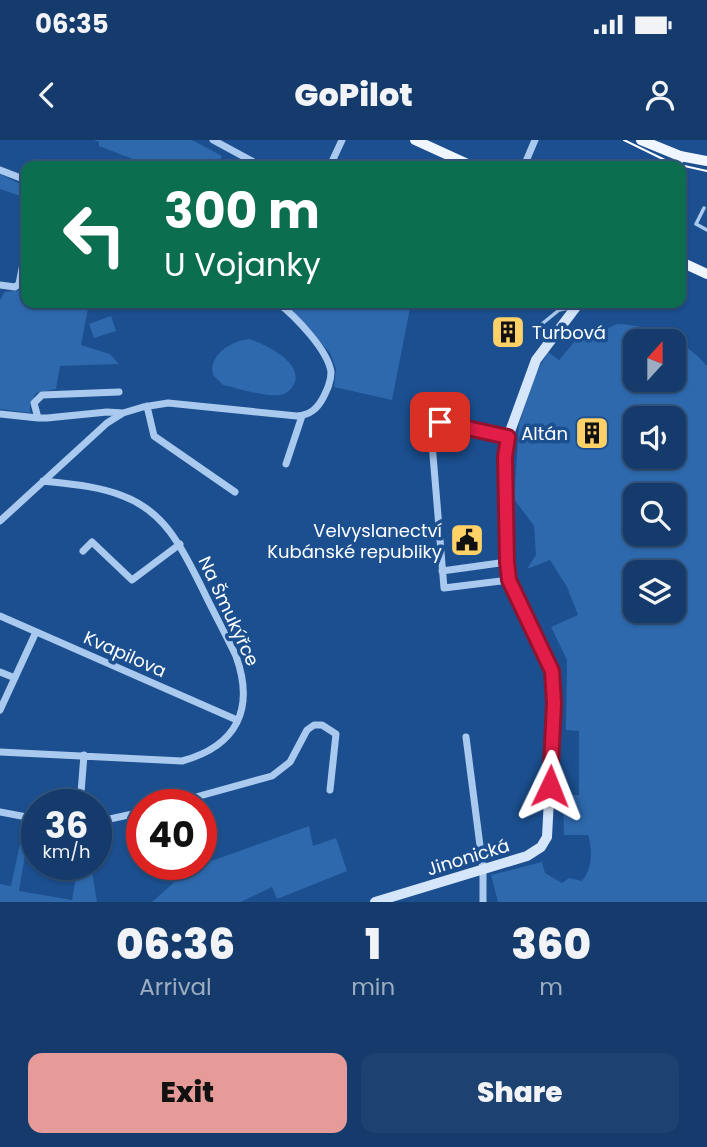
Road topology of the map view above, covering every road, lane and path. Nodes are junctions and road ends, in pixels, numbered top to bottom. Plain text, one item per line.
1 (213, 140) edge
2 (342, 140) edge
3 (415, 140) edge
4 (535, 140) edge
5 (641, 140) edge
6 (438, 145) edge
7 (252, 161) edge
8 (332, 161) edge
9 (464, 161) edge
10 (526, 161) edge
11 (678, 161) edge
12 (707, 161) edge
13 (0, 170) edge
14 (21, 178) edge
15 (704, 208) dead end
16 (707, 230) edge
17 (686, 264) edge
18 (21, 274) edge
19 (707, 274) edge
20 (2, 286) edge
21 (0, 296) edge
22 (283, 308) edge
23 (566, 308) edge
24 (575, 308) edge
25 (537, 328) dead end
26 (119, 392) dead end
27 (147, 406) junction
28 (123, 413) junction
29 (0, 414) edge
30 (302, 416) junction
31 (38, 418) junction
32 (508, 437) junction
33 (286, 464) dead end
34 (43, 481) junction
35 (234, 492) dead end
36 (0, 521) edge
37 (180, 544) junction
38 (83, 551) dead end
39 (507, 562) junction
40 (442, 571) junction
41 (509, 580) junction
42 (0, 616) edge
43 (36, 632) junction
44 (0, 672) edge
45 (15, 678) junction
46 (0, 710) edge
47 (237, 720) junction
48 (466, 737) dead end
49 (0, 752) edge
50 (84, 755) junction
51 (81, 789) edge
52 (330, 790) dead end
53 (217, 791) edge
54 (0, 812) edge
55 (21, 817) edge
56 (483, 869) junction
57 (375, 902) edge
58 (483, 902) edge

1 - 7 street
2 - 8 street
3 - 6 main road
4 - 10 street
5 - 11 main road
6 - 9 main road
11 - 12 main road
13 - 14 street
15 - 16 lane
17 - 19 main road
18 - 20 street
20 - 21 street
22 - 30 street
23 - 25 lane
24 - 32 street, Jinonická
26 - 31 street
27 - 28 street
27 - 30 street
27 - 35 street
28 - 31 street
28 - 34 street
29 - 31 street
30 - 33 street
32 - 39 street, Jinonická
32 - 40 street
34 - 36 street
34 - 37 street, Na Šmukýřce
37 - 38 street
37 - 47 street, Na Šmukýřce
39 - 40 street
39 - 41 street, Jinonická
40 - 41 street
41 - 56 street, Jinonická
42 - 43 street, Kvapilova
43 - 45 street
43 - 47 street, Kvapilova
44 - 45 street
45 - 46 street
47 - 50 street, Na Šmukýřce
48 - 56 street
49 - 50 street, Na Šmukýřce
50 - 51 street
52 - 53 street
54 - 55 street
56 - 57 street, Jinonická
56 - 58 street

